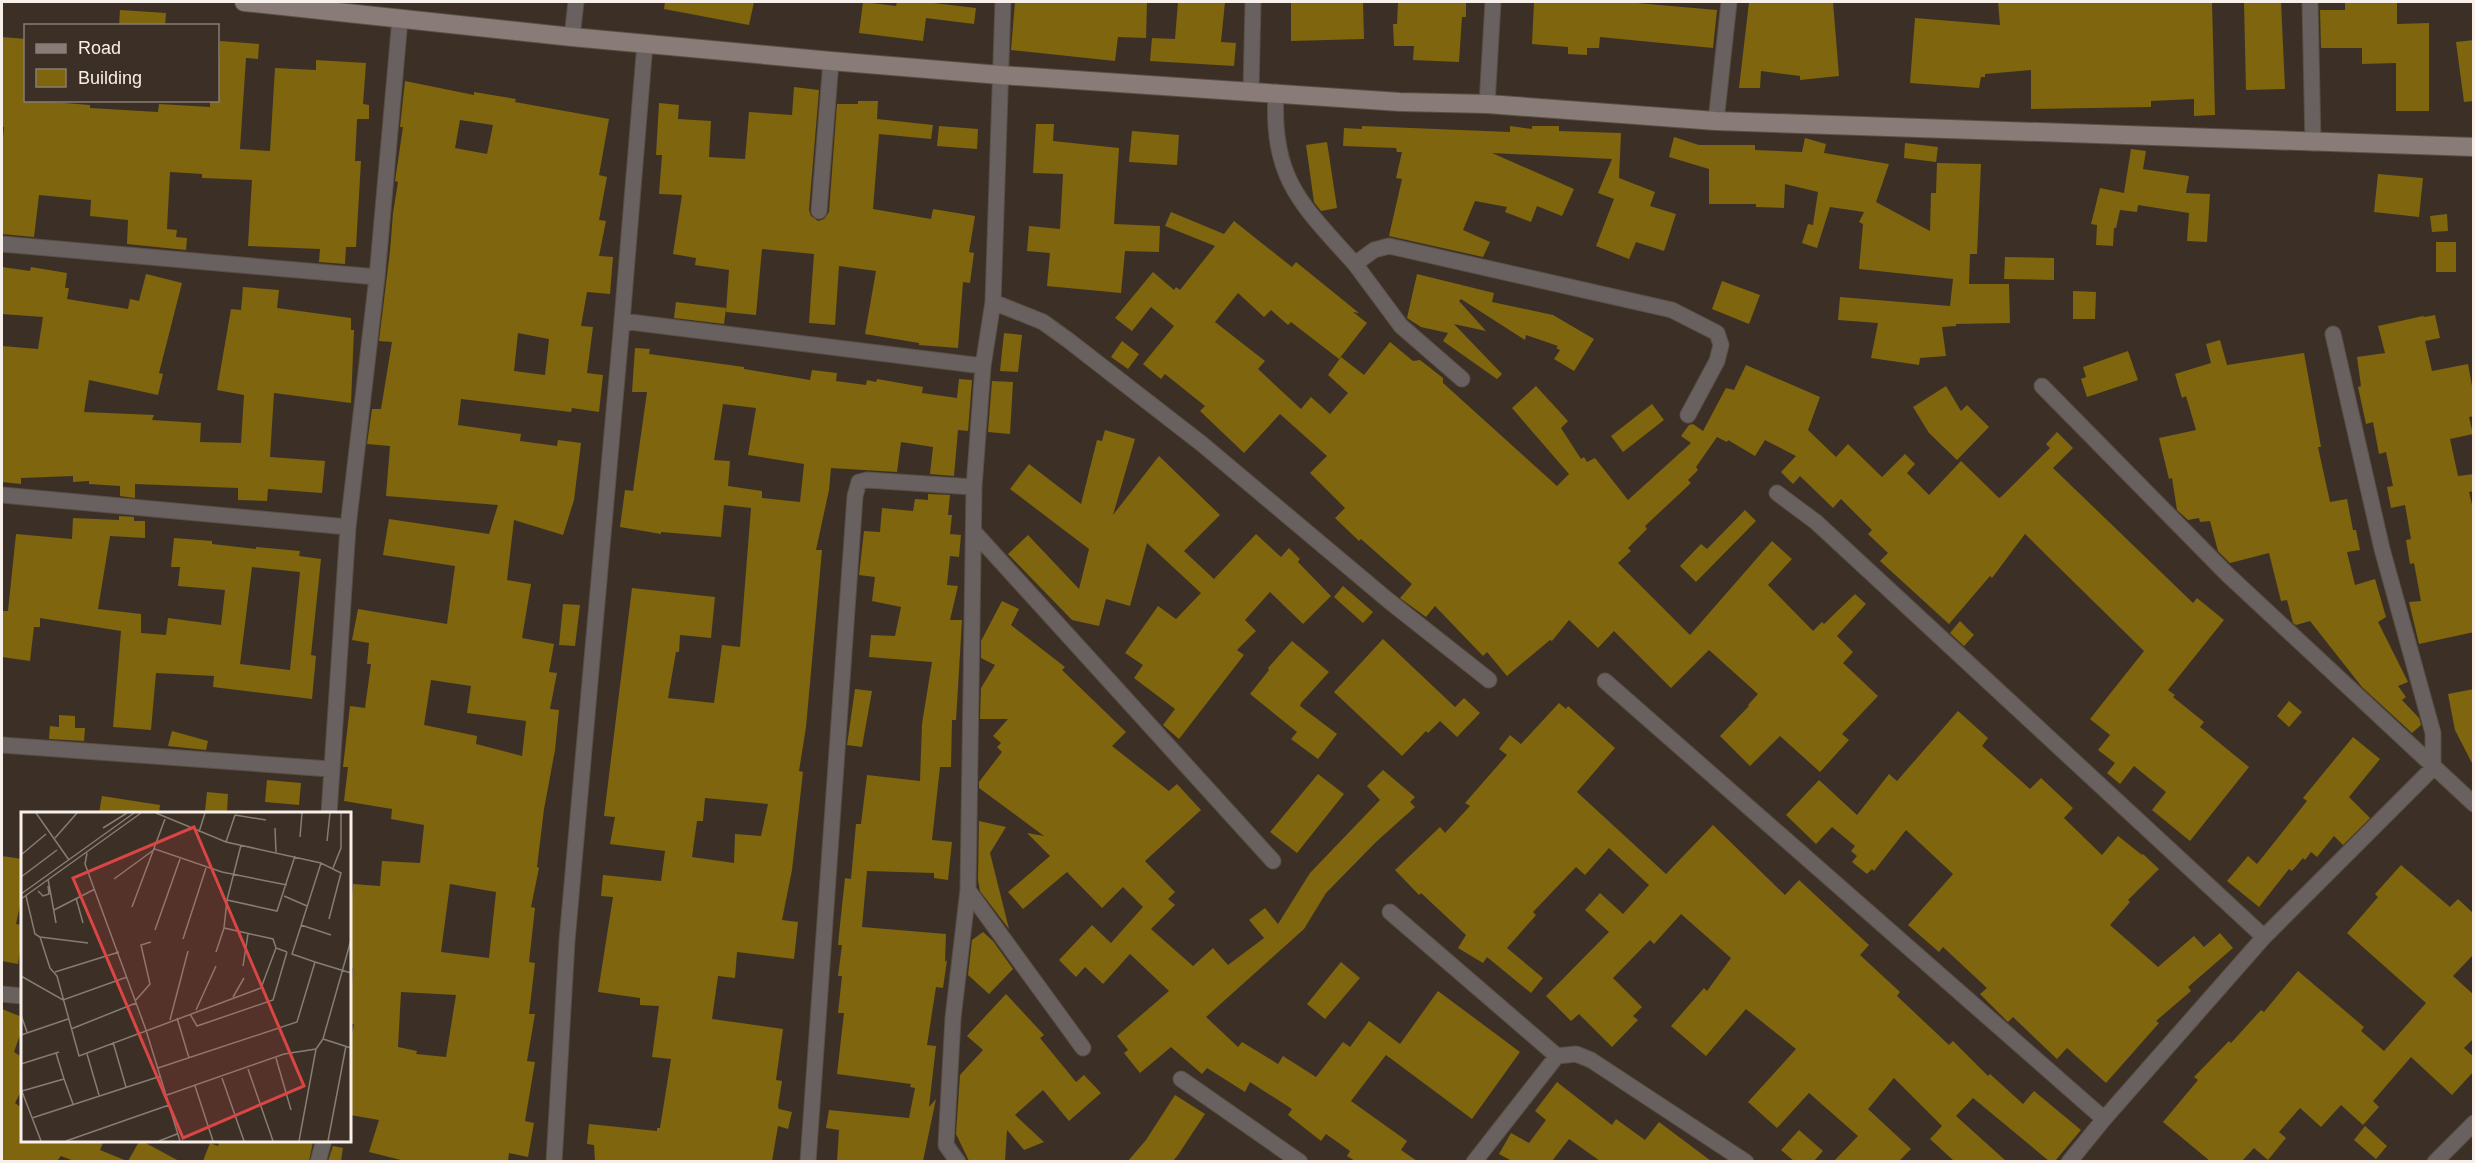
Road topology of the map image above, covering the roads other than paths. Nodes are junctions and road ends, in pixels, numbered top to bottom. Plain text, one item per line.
1 (244, 2) edge
2 (576, 2) edge
3 (1003, 2) edge
4 (1253, 2) edge
5 (1493, 2) edge
6 (1729, 2) edge
7 (2310, 2) edge
8 (311, 6) edge
9 (400, 19) junction
10 (572, 37) junction
11 (645, 43) junction
12 (831, 61) junction
13 (1000, 75) junction
14 (1251, 91) junction
15 (1275, 92) junction
16 (1487, 104) junction
17 (1716, 121) junction
18 (2313, 143) junction
19 (2474, 147) edge
20 (819, 211) dead end
21 (2, 244) edge
22 (1355, 264) junction
23 (377, 277) junction
24 (993, 302) junction
25 (622, 321) junction
26 (2333, 334) dead end
27 (983, 366) junction
28 (1462, 379) dead end
29 (2042, 386) dead end
30 (1688, 415) dead end
31 (974, 487) junction
32 (1777, 493) dead end
33 (2, 495) edge
34 (348, 527) junction
35 (975, 534) junction
36 (1489, 680) dead end
37 (1605, 681) dead end
38 (2, 745) edge
39 (2433, 768) junction
40 (330, 769) junction
41 (2474, 804) edge
42 (329, 812) edge
43 (1273, 861) dead end
44 (968, 890) junction
45 (1390, 912) dead end
46 (2264, 937) junction
47 (2, 994) edge
48 (21, 996) edge
49 (1083, 1048) dead end
50 (1557, 1056) junction
51 (1180, 1079) dead end
52 (2104, 1119) junction
53 (2474, 1123) edge
54 (323, 1142) edge
55 (318, 1161) edge
56 (554, 1161) edge
57 (808, 1161) edge
58 (958, 1161) edge
59 (1300, 1161) edge
60 (1474, 1161) edge
61 (1746, 1161) edge
62 (2069, 1161) edge
63 (2435, 1161) edge

1 - 8 street
2 - 10 street
3 - 13 street
4 - 14 street
5 - 16 street
6 - 17 street
7 - 18 street
8 - 9 street
9 - 10 street
9 - 23 street
10 - 11 street
11 - 12 street
11 - 25 street
12 - 13 street
12 - 20 street
13 - 14 street
13 - 24 street
14 - 15 street
15 - 16 street
15 - 22 street
16 - 17 street
17 - 18 street
18 - 19 street
21 - 23 street
22 - 28 street
22 - 30 street
23 - 34 street
24 - 27 street
24 - 36 street
25 - 27 street
25 - 56 street
26 - 39 street
27 - 31 street
29 - 39 street
31 - 35 street
31 - 57 street
32 - 46 street
33 - 34 street
34 - 40 street
35 - 43 street
35 - 44 street
37 - 52 street
38 - 40 street
39 - 41 street
39 - 46 street
40 - 42 street
44 - 49 street
44 - 58 street
45 - 50 street
46 - 52 street
47 - 48 street
50 - 60 street
50 - 61 street
51 - 59 street
52 - 62 street
53 - 63 street
54 - 55 street

